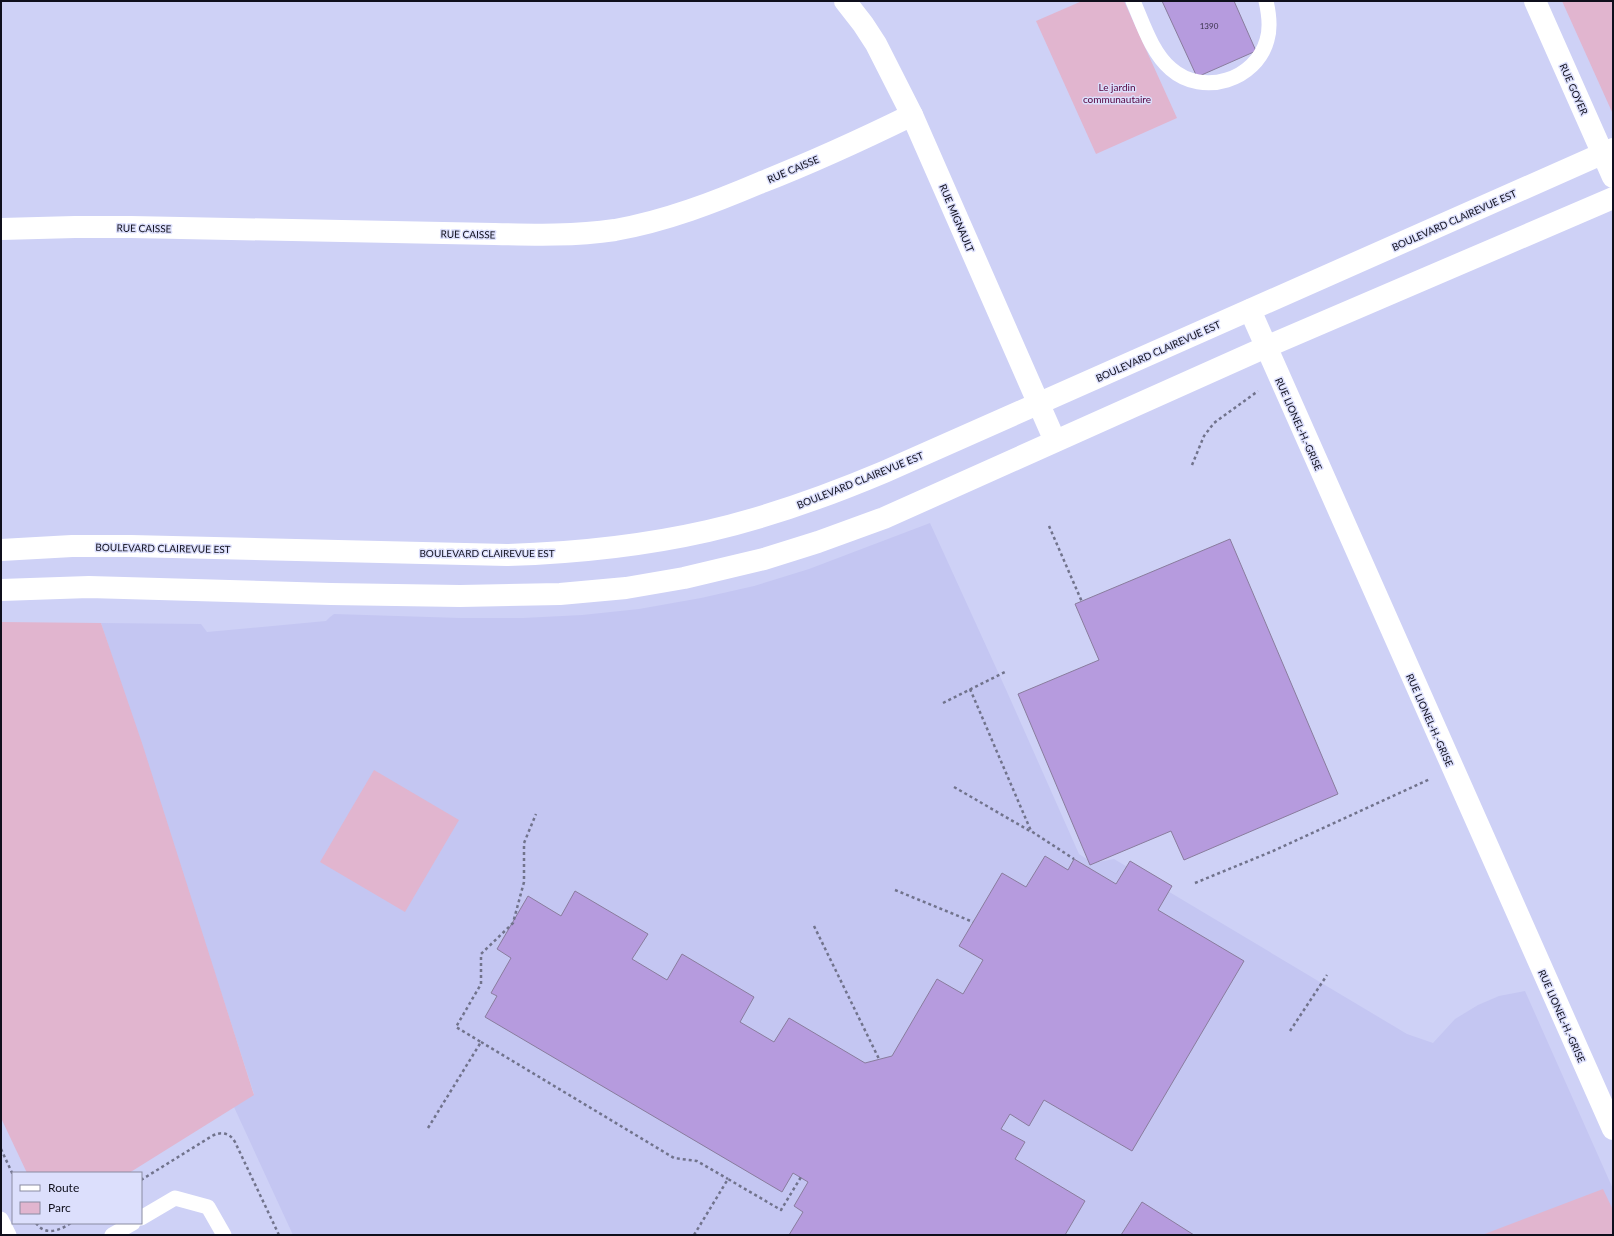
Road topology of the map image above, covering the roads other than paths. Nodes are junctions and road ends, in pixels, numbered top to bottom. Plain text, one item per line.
1 (845, 1) edge
2 (1133, 1) edge
3 (1266, 1) edge
4 (1535, 1) edge
5 (912, 115) junction
6 (1608, 152) edge
7 (1613, 177) edge
8 (1613, 198) edge
9 (1, 229) edge
10 (1250, 310) junction
11 (1266, 347) junction
12 (1039, 404) junction
13 (1055, 441) junction
14 (1, 550) edge
15 (1, 590) edge
16 (1613, 1129) edge
17 (142, 1217) edge
18 (1, 1219) edge
19 (131, 1224) edge
20 (9, 1235) edge
21 (112, 1235) edge
22 (224, 1235) edge

1 - 5 street, RUE MIGNAULT
2 - 3 lane
4 - 6 street, RUE GOYER
5 - 9 street, RUE CAISSE
5 - 12 street, RUE MIGNAULT
6 - 7 street, RUE GOYER
6 - 10 street, BOULEVARD CLAIREVUE EST
8 - 11 street
10 - 11 street, RUE LIONEL-H.-GRISE
10 - 12 street, BOULEVARD CLAIREVUE EST
11 - 13 street
11 - 16 street, RUE LIONEL-H.-GRISE
12 - 13 street, RUE MIGNAULT
12 - 14 street, BOULEVARD CLAIREVUE EST
13 - 15 street
17 - 22 lane
18 - 20 lane
19 - 21 lane

